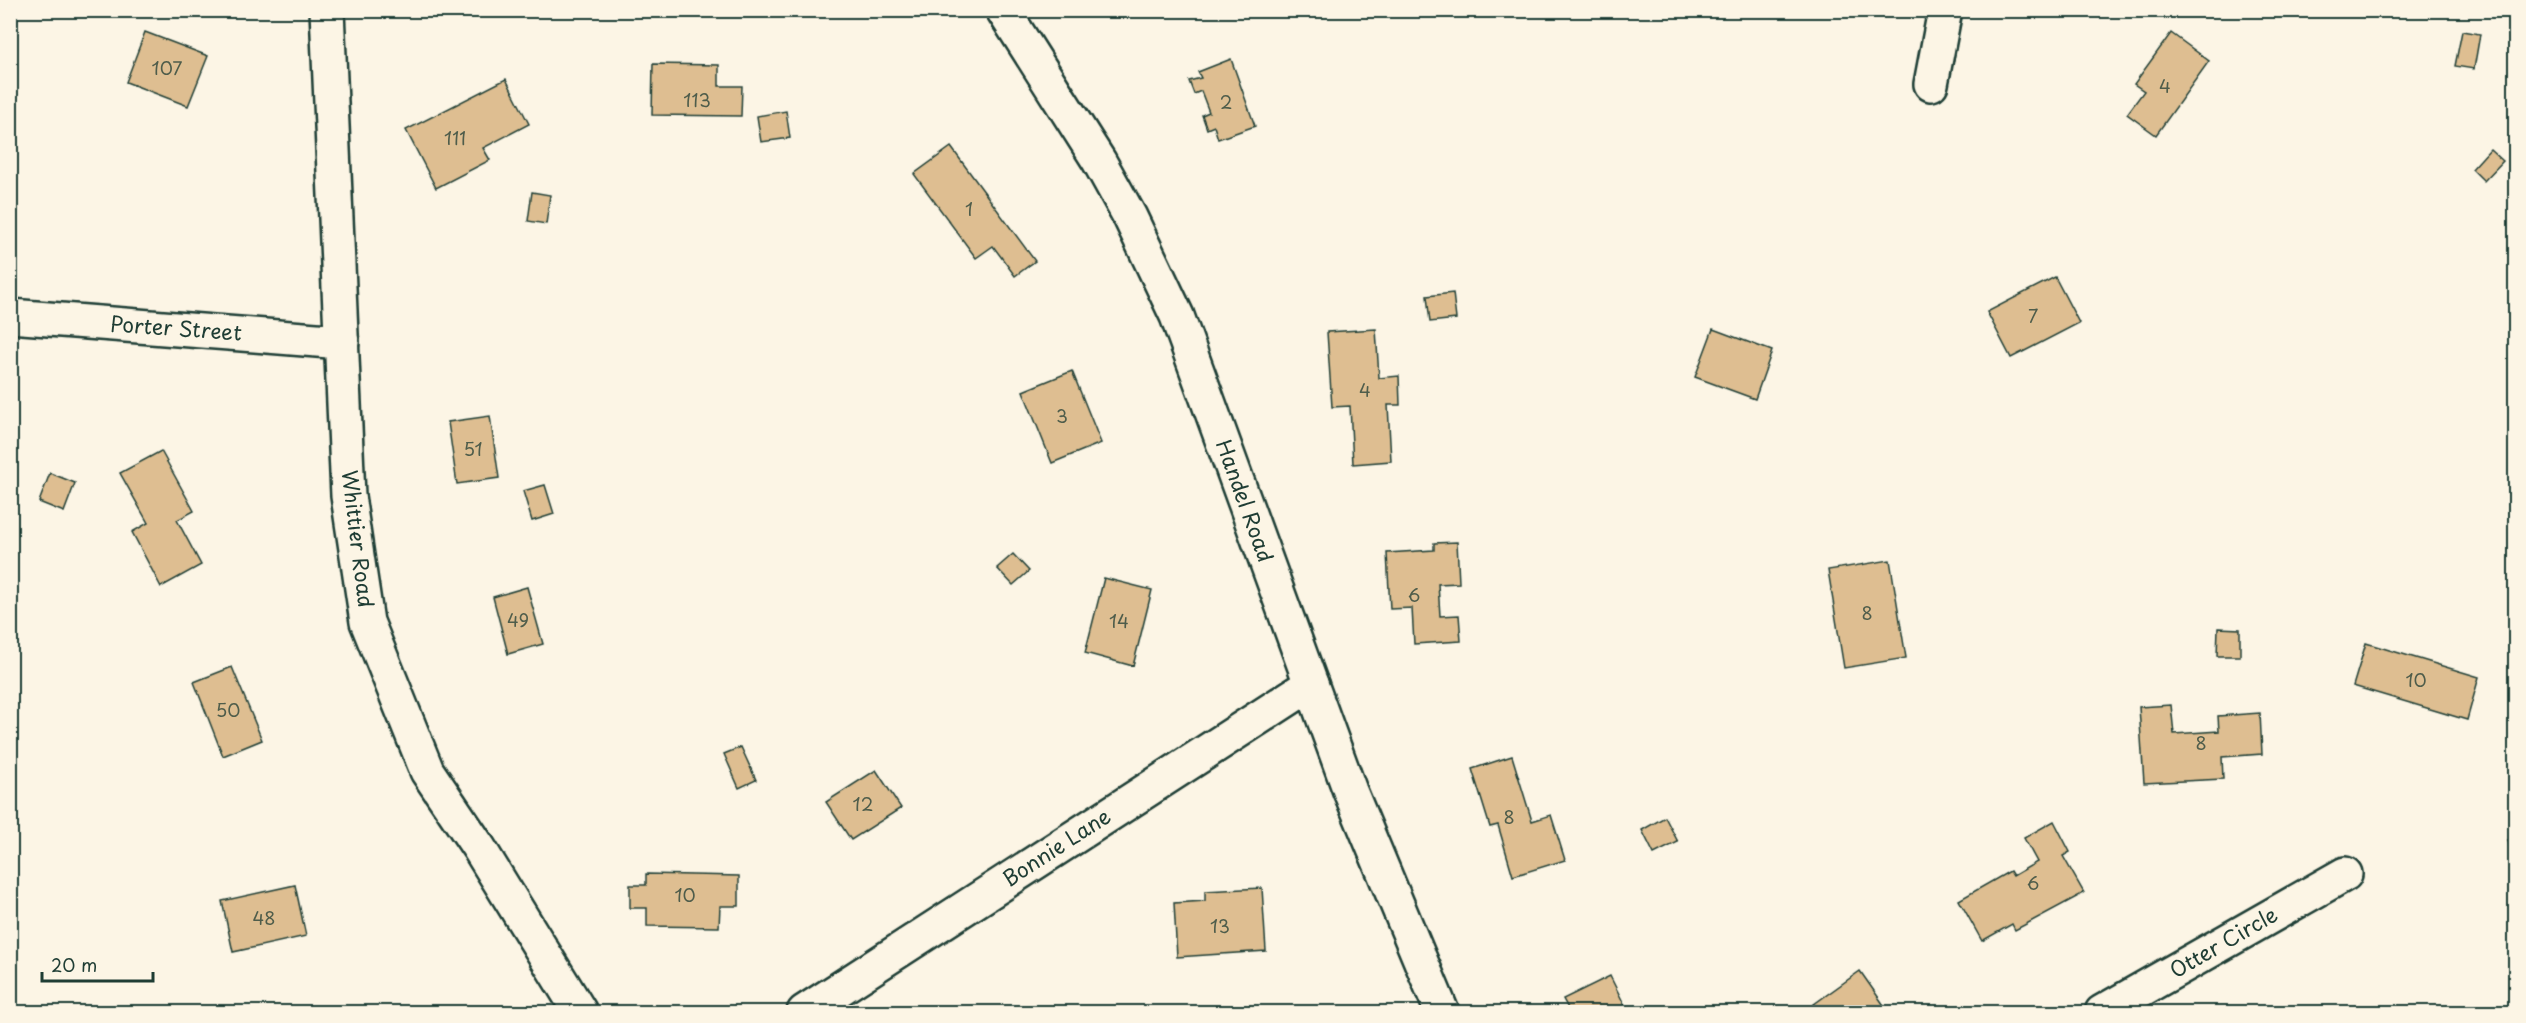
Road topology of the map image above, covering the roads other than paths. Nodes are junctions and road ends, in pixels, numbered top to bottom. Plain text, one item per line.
1 (327, 10) edge
2 (1003, 10) edge
3 (1945, 10) edge
4 (1931, 84) dead end
5 (10, 316) edge
6 (342, 342) junction
7 (1311, 684) junction
8 (2345, 874) dead end
9 (580, 1012) edge
10 (804, 1012) edge
11 (1442, 1012) edge
12 (2102, 1012) edge

1 - 6 street, Whittier Road
2 - 7 street, Handel Road
3 - 4 street
5 - 6 street, Porter Street
6 - 9 street, Whittier Road
7 - 10 street, Bonnie Lane
7 - 11 street, Handel Road
8 - 12 street, Otter Circle

